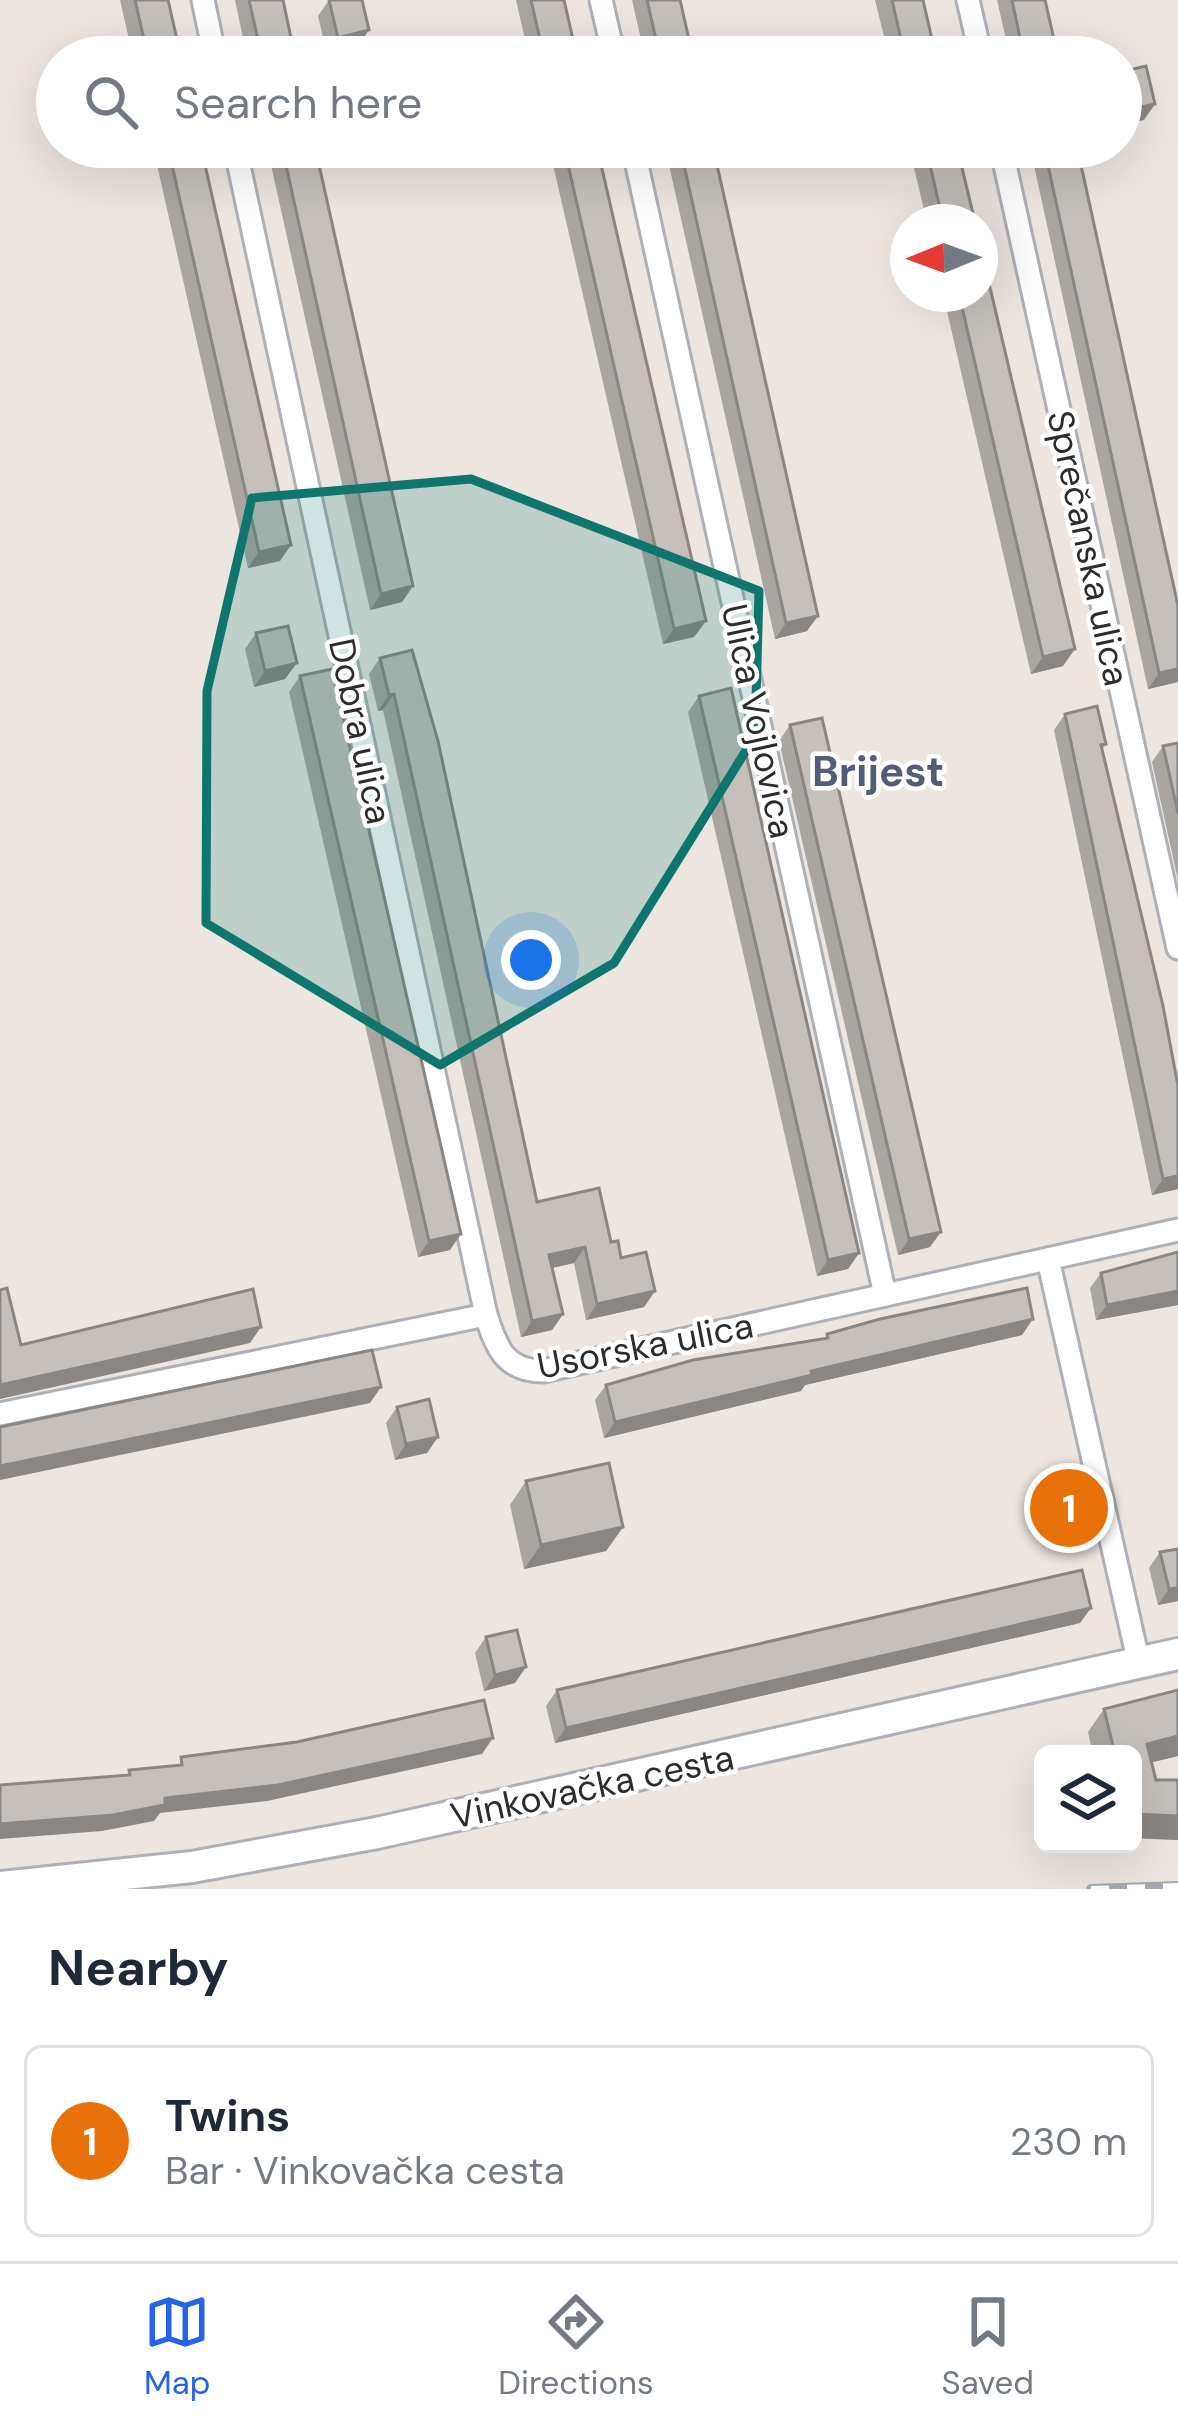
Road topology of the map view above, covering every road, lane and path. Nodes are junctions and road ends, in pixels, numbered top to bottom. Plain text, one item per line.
1 (203, 0) edge
2 (601, 0) edge
3 (968, 0) edge
4 (211, 36) edge
5 (609, 36) edge
6 (976, 36) edge
7 (240, 168) edge
8 (638, 168) edge
9 (1006, 168) edge
10 (1178, 949) edge
11 (1178, 1230) edge
12 (1048, 1258) junction
13 (885, 1295) junction
14 (486, 1315) junction
15 (0, 1414) edge
16 (1178, 1654) edge
17 (1139, 1664) junction
18 (0, 1887) edge

1 - 4 street
2 - 5 street
3 - 6 street
7 - 14 street, Dobra ulica
8 - 13 street, Ulica Vojlovica
9 - 10 street, Sprečanska ulica
11 - 12 street, Usorska ulica
12 - 13 street, Usorska ulica
12 - 17 street
13 - 14 street, Usorska ulica
14 - 15 street
16 - 17 main road, Vinkovačka cesta
17 - 18 main road, Vinkovačka cesta

